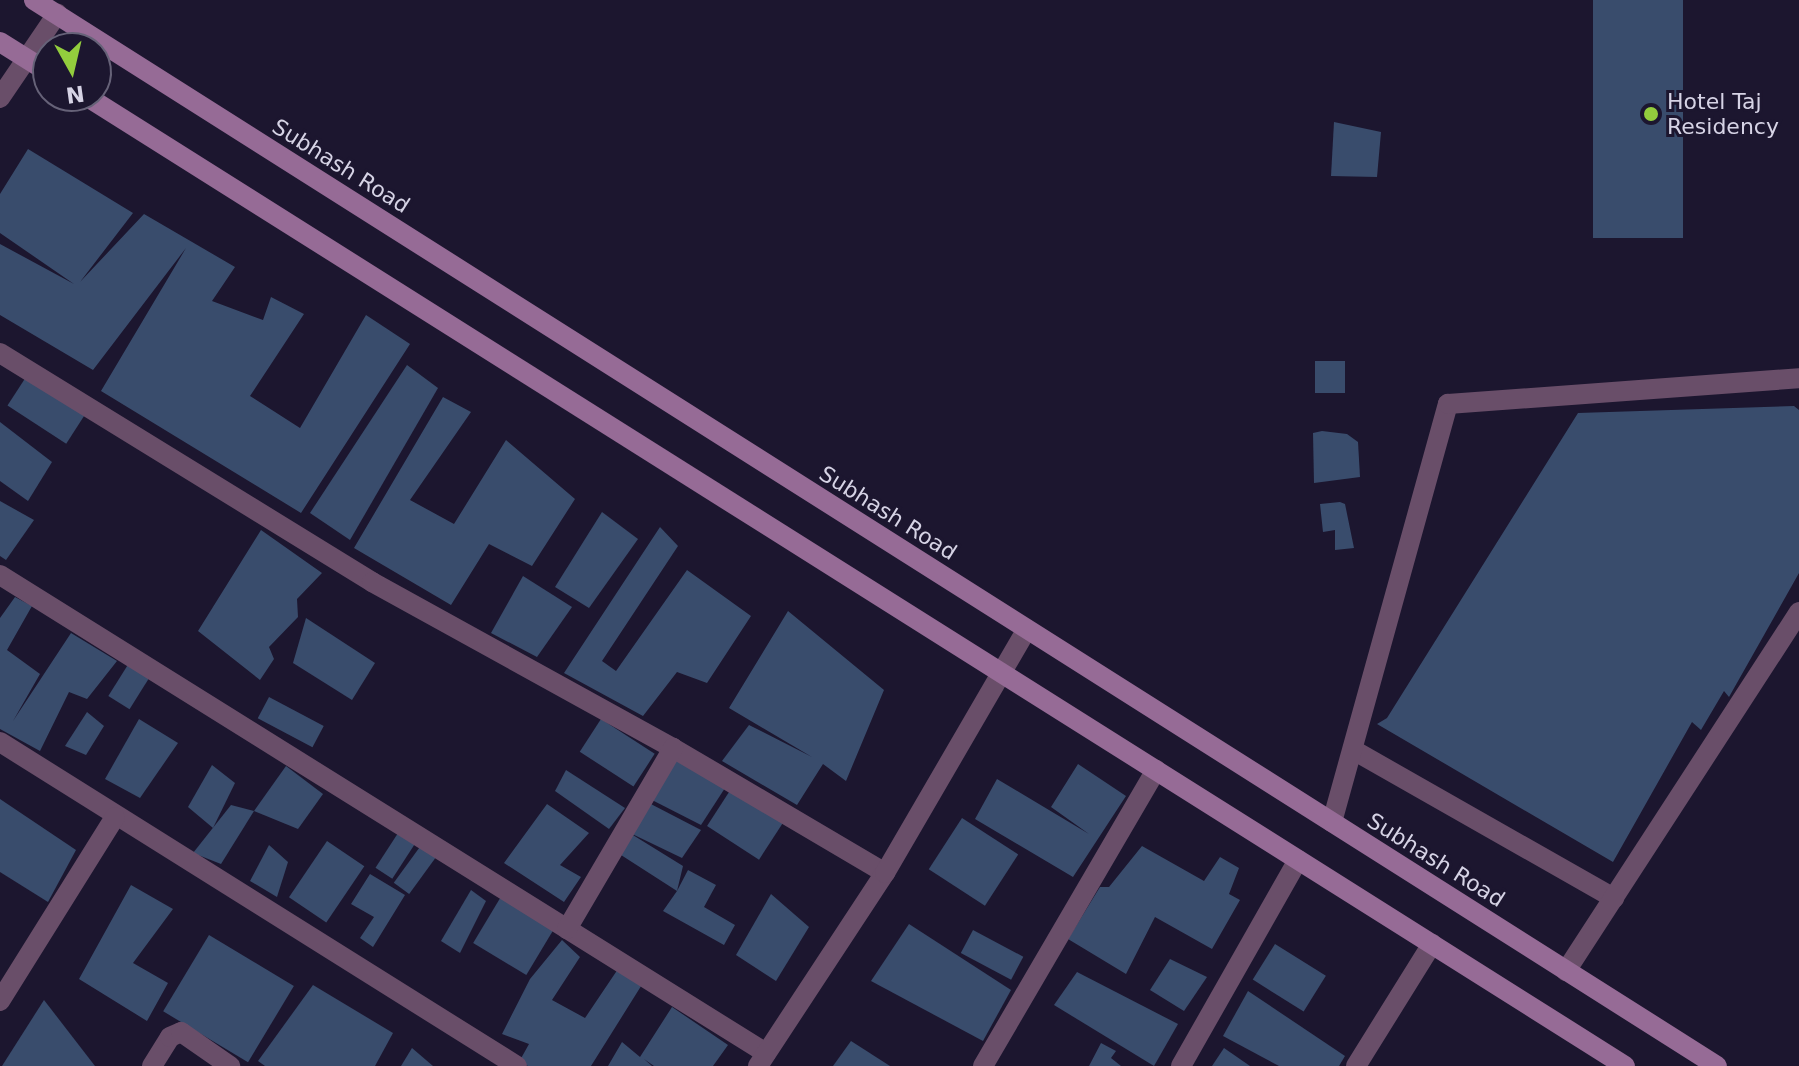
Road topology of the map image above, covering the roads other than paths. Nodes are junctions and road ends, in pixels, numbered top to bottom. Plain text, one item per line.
1 (34, 0) edge
2 (57, 14) junction
3 (0, 42) edge
4 (26, 58) junction
5 (32, 62) edge
6 (0, 98) edge
7 (111, 112) edge
8 (0, 353) edge
9 (1799, 378) edge
10 (0, 575) edge
11 (1799, 612) edge
12 (1027, 629) junction
13 (1001, 672) junction
14 (0, 742) edge
15 (673, 748) junction
16 (1355, 751) junction
17 (1156, 770) junction
18 (115, 817) junction
19 (1332, 822) junction
20 (1298, 860) junction
21 (885, 873) junction
22 (1614, 898) junction
23 (567, 929) junction
24 (1432, 944) junction
25 (1566, 971) junction
26 (0, 1001) edge
27 (762, 1060) edge
28 (506, 1063) edge
29 (152, 1066) edge
30 (230, 1066) edge
31 (983, 1066) edge
32 (1181, 1066) edge
33 (1356, 1066) edge
34 (1625, 1066) edge
35 (1717, 1066) edge

1 - 2 street, Subhash Road
2 - 4 street
2 - 12 street, Subhash Road
3 - 4 street
4 - 5 street
4 - 6 street
7 - 13 street
8 - 15 street
9 - 16 street
10 - 23 street
11 - 22 street
12 - 13 street
12 - 19 street, Subhash Road
13 - 17 street
13 - 21 street
14 - 18 street
15 - 21 street
15 - 23 street
16 - 19 street
16 - 22 street
17 - 20 street
17 - 31 street
18 - 26 street
18 - 28 street
19 - 25 street, Subhash Road
20 - 24 street
20 - 32 street
21 - 27 street
22 - 25 street
23 - 27 street
24 - 33 street
24 - 34 street
25 - 35 street, Subhash Road
29 - 30 street

